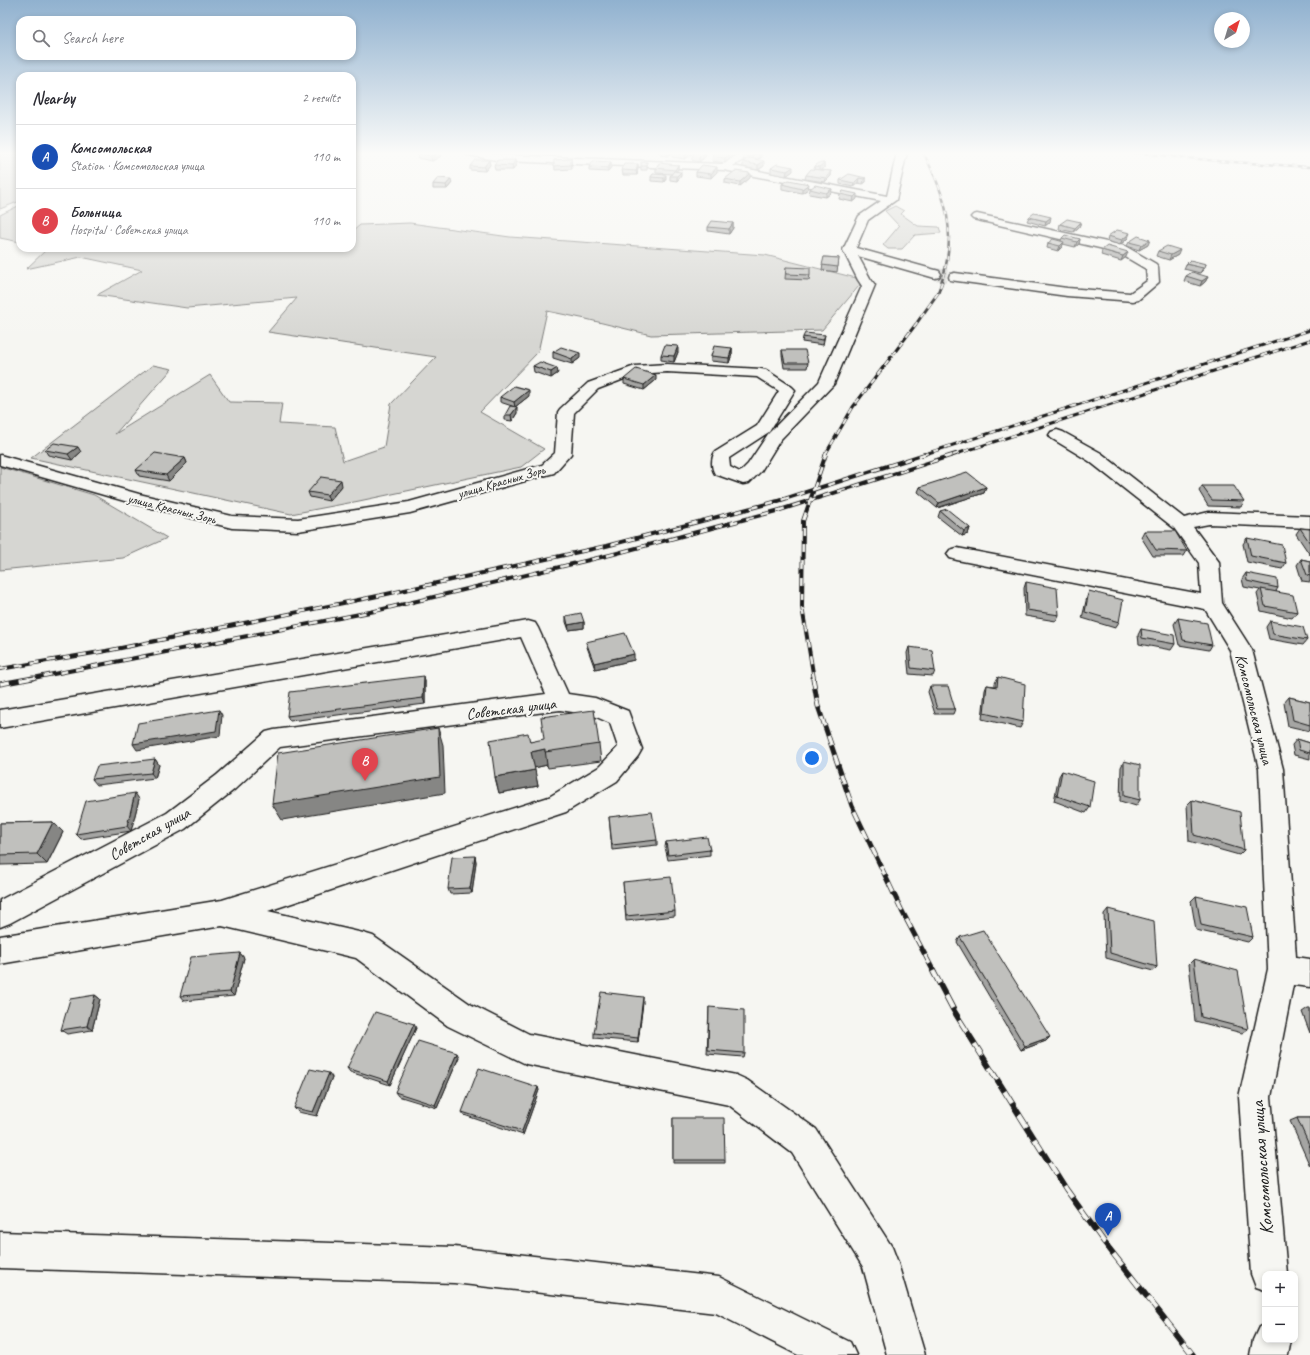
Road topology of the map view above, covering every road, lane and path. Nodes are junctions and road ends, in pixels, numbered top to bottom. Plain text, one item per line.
1 (867, 215) edge
2 (976, 217) dead end
3 (849, 250) junction
4 (935, 274) tunnel mouth
5 (955, 277) tunnel mouth
6 (1057, 435) dead end
7 (0, 460) edge
8 (1310, 522) edge
9 (1181, 524) junction
10 (956, 554) dead end
11 (1212, 602) junction
12 (560, 701) junction
13 (0, 719) edge
14 (222, 913) junction
15 (0, 914) edge
16 (0, 950) edge
17 (1282, 969) junction
18 (1310, 973) edge
19 (0, 1250) edge
20 (1269, 1271) edge
21 (1271, 1343) edge
22 (837, 1355) edge
23 (906, 1355) edge
24 (1269, 1355) edge

1 - 3 street
2 - 5 street
3 - 4 street
3 - 7 street, улица Красных Зорь
6 - 9 street, Комсомольская улица
8 - 9 street
9 - 11 street, Комсомольская улица
10 - 11 street
11 - 17 street, Комсомольская улица
12 - 13 street
12 - 14 street, Советская улица
12 - 15 street, Советская улица
14 - 16 street
14 - 23 street
17 - 18 street
17 - 20 street, Комсомольская улица
19 - 22 street
21 - 24 street

